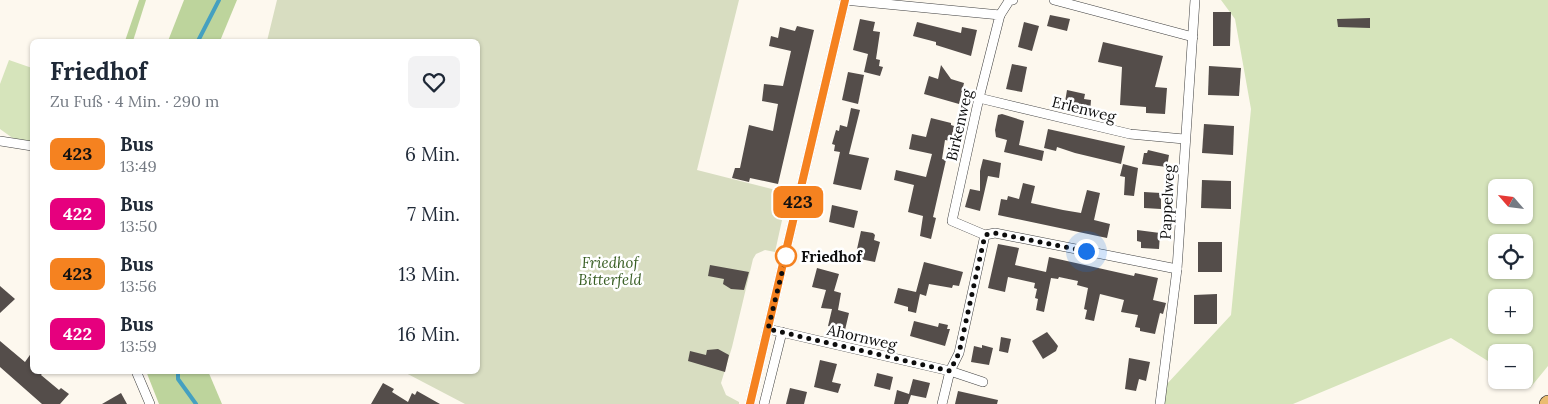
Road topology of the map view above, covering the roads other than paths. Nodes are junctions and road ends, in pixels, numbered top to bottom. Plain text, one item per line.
1 (845, 0) edge
2 (1013, 0) edge
3 (1054, 0) edge
4 (1195, 0) edge
5 (1000, 15) junction
6 (1193, 37) junction
7 (979, 98) junction
8 (1184, 139) junction
9 (0, 141) edge
10 (30, 146) edge
11 (985, 235) junction
12 (1177, 269) junction
13 (768, 329) junction
14 (782, 332) junction
15 (950, 371) junction
16 (137, 374) edge
17 (984, 382) dead end
18 (150, 404) edge
19 (750, 404) edge
20 (764, 404) edge
21 (942, 404) edge
22 (1160, 404) edge

1 - 5 street
1 - 13 street
2 - 5 street
3 - 6 street
4 - 6 street, Pappelweg
5 - 7 street, Birkenweg
6 - 8 street, Pappelweg
7 - 8 street, Erlenweg
7 - 11 street, Birkenweg
8 - 12 street, Pappelweg
9 - 10 street
11 - 12 street
11 - 15 street
12 - 22 street, Pappelweg
13 - 14 street, Ahornweg
13 - 19 street
14 - 15 street, Ahornweg
14 - 20 street
15 - 17 street, Ahornweg
15 - 21 street
16 - 18 street

